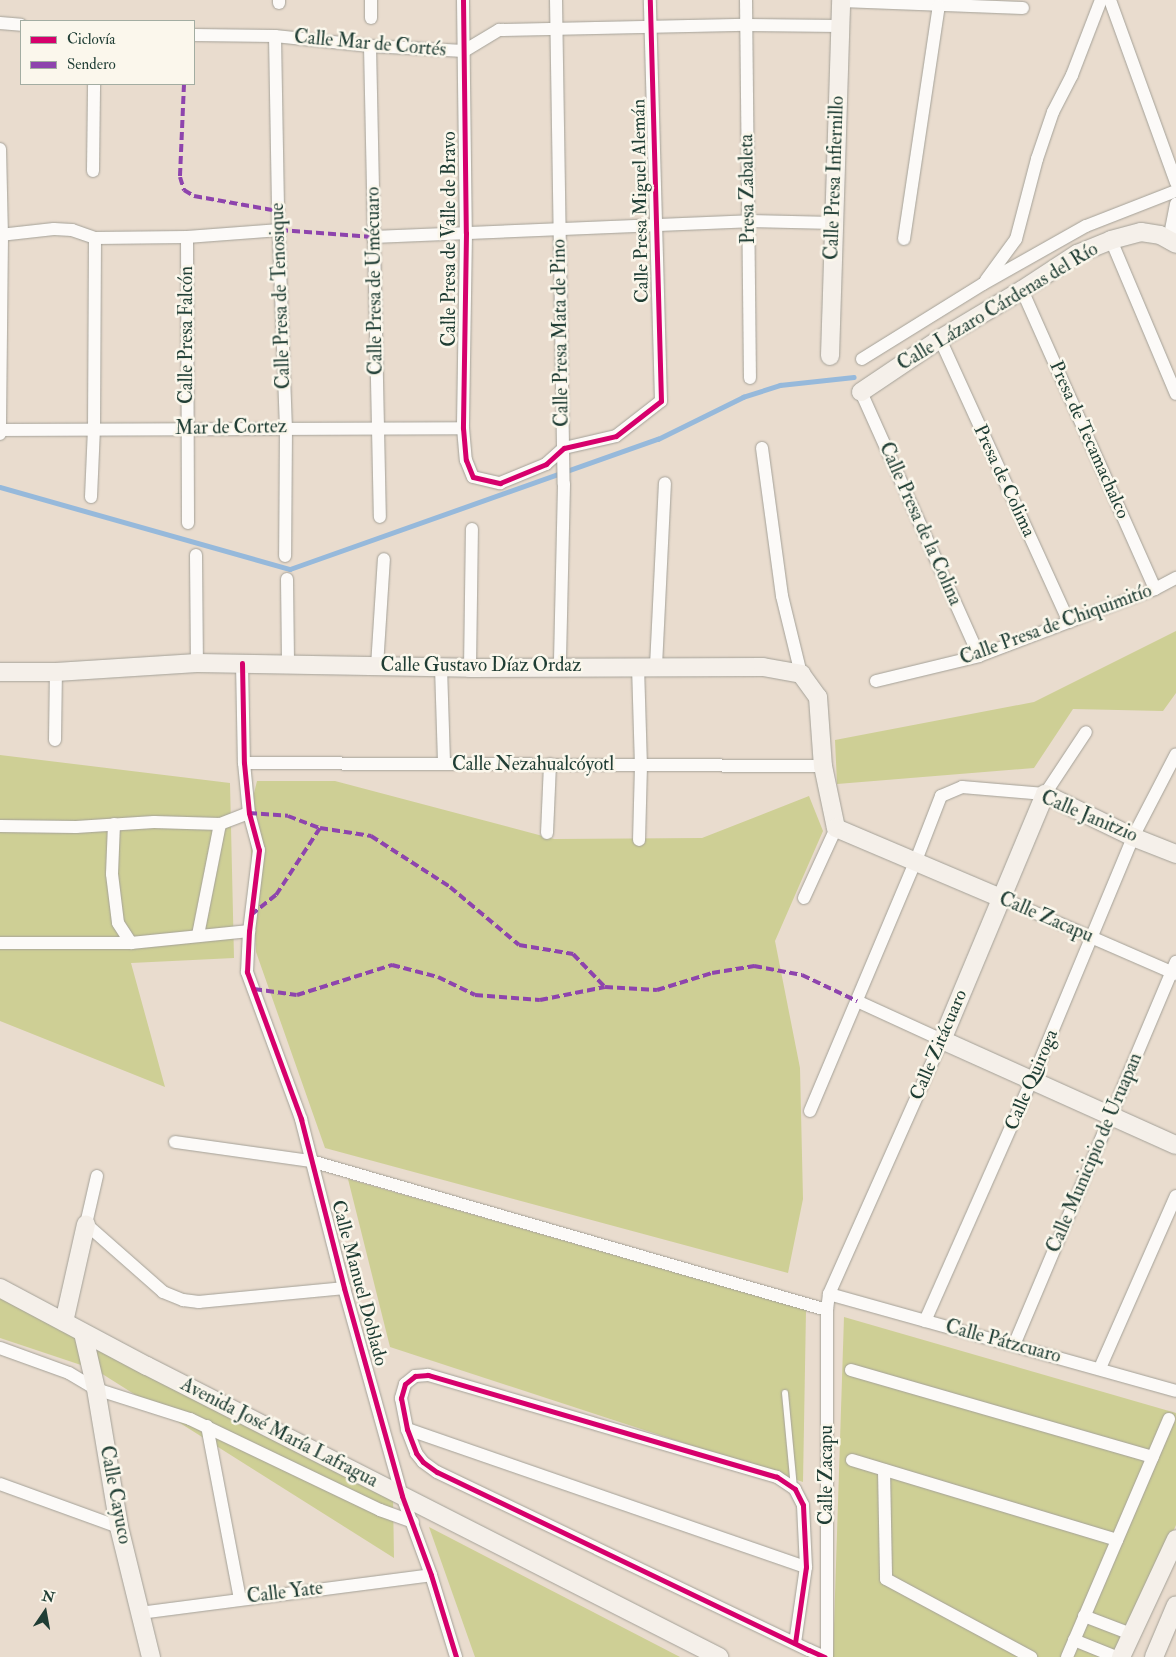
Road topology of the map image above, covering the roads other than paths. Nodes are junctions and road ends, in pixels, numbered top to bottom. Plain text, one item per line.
1 (371, 0) edge
2 (464, 0) edge
3 (556, 0) edge
4 (650, 0) edge
5 (746, 0) edge
6 (1101, 0) edge
7 (1110, 0) edge
8 (841, 1) edge
9 (939, 6) junction
10 (1023, 8) dead end
11 (371, 18) dead end
12 (0, 23) edge
13 (20, 25) edge
14 (746, 25) junction
15 (840, 26) junction
16 (651, 27) junction
17 (557, 29) junction
18 (195, 35) edge
19 (275, 36) junction
20 (370, 46) junction
21 (464, 51) junction
22 (94, 85) edge
23 (0, 149) edge
24 (93, 171) dead end
25 (1176, 182) edge
26 (1176, 191) edge
27 (1176, 204) edge
28 (749, 220) junction
29 (834, 224) junction
30 (656, 225) junction
31 (560, 229) junction
32 (280, 230) junction
33 (466, 233) junction
34 (1, 235) edge
35 (373, 237) junction
36 (95, 238) junction
37 (187, 238) junction
38 (904, 239) dead end
39 (1111, 240) junction
40 (1172, 242) edge
41 (983, 284) junction
42 (1022, 290) junction
43 (940, 339) junction
44 (830, 356) dead end
45 (862, 359) dead end
46 (750, 378) dead end
47 (861, 392) joint
48 (1176, 394) edge
49 (286, 427) junction
50 (378, 427) junction
51 (187, 428) junction
52 (463, 428) junction
53 (94, 429) junction
54 (0, 431) edge
55 (564, 448) junction
56 (762, 448) dead end
57 (664, 483) dead end
58 (91, 497) dead end
59 (380, 517) dead end
60 (188, 523) dead end
61 (472, 529) dead end
62 (196, 555) dead end
63 (285, 556) dead end
64 (384, 559) dead end
65 (1176, 578) edge
66 (287, 579) dead end
67 (1155, 589) junction
68 (1069, 622) junction
69 (980, 656) junction
70 (197, 663) junction
71 (242, 663) junction
72 (288, 665) junction
73 (377, 666) junction
74 (638, 666) junction
75 (656, 666) junction
76 (441, 667) junction
77 (560, 667) junction
78 (470, 668) junction
79 (0, 672) edge
80 (56, 672) junction
81 (801, 674) junction
82 (876, 681) dead end
83 (1086, 732) dead end
84 (55, 740) dead end
85 (1176, 754) edge
86 (244, 763) junction
87 (444, 764) junction
88 (550, 764) junction
89 (641, 765) junction
90 (823, 766) junction
91 (1045, 794) junction
92 (250, 813) junction
93 (114, 824) junction
94 (220, 824) junction
95 (0, 826) edge
96 (836, 828) junction
97 (547, 833) dead end
98 (1133, 837) junction
99 (639, 840) dead end
100 (1176, 854) edge
101 (915, 862) junction
102 (804, 898) dead end
103 (1001, 898) junction
104 (249, 931) junction
105 (198, 935) junction
106 (1091, 937) junction
107 (0, 943) edge
108 (131, 943) junction
109 (1174, 969) edge
110 (856, 1001) junction
111 (942, 1040) junction
112 (1032, 1080) junction
113 (810, 1111) dead end
114 (1111, 1115) junction
115 (175, 1142) dead end
116 (1176, 1145) edge
117 (311, 1161) junction
118 (98, 1176) dead end
119 (1176, 1196) edge
120 (86, 1224) junction
121 (0, 1288) edge
122 (344, 1288) junction
123 (829, 1294) junction
124 (827, 1310) junction
125 (925, 1321) junction
126 (64, 1322) junction
127 (83, 1332) junction
128 (1014, 1345) junction
129 (0, 1348) edge
130 (1100, 1368) junction
131 (851, 1370) dead end
132 (96, 1389) junction
133 (1176, 1391) edge
134 (786, 1393) dead end
135 (403, 1414) junction
136 (380, 1415) junction
137 (1170, 1419) dead end
138 (207, 1426) junction
139 (407, 1428) junction
140 (1153, 1457) junction
141 (852, 1460) dead end
142 (884, 1470) junction
143 (0, 1484) edge
144 (795, 1489) junction
145 (402, 1496) junction
146 (413, 1522) junction
147 (120, 1527) junction
148 (1176, 1539) edge
149 (1117, 1540) junction
150 (806, 1567) junction
151 (431, 1575) junction
152 (240, 1599) junction
153 (1176, 1605) edge
154 (140, 1613) junction
155 (1084, 1616) junction
156 (1131, 1634) junction
157 (1074, 1640) junction
158 (795, 1643) junction
159 (151, 1657) edge
160 (456, 1657) edge
161 (719, 1657) edge
162 (826, 1657) edge
163 (1031, 1657) edge
164 (1067, 1657) edge
165 (1116, 1657) edge
166 (1121, 1657) edge
167 (1154, 1657) edge

1 - 11 street
2 - 21 street, Calle Presa de Valle de Bravo
3 - 17 street, Calle Presa Mata de Pino
4 - 16 street, Calle Presa Miguel Alemán
5 - 14 street, Presa Zabaleta
6 - 41 street
7 - 25 street
8 - 9 street
8 - 15 street, Calle Presa Infiernillo
9 - 10 street
9 - 38 street
12 - 13 street
14 - 15 street, Calle Mar de Cortés
14 - 16 street, Calle Mar de Cortés
14 - 28 street, Presa Zabaleta
15 - 29 street, Calle Presa Infiernillo
16 - 17 street, Calle Mar de Cortés
16 - 30 street, Calle Presa Miguel Alemán
17 - 21 street, Calle Mar de Cortés
17 - 31 street, Calle Presa Mata de Pino
18 - 19 street, Calle Mar de Cortés
19 - 20 street, Calle Mar de Cortés
19 - 32 street, Calle Presa de Tenosique
20 - 21 street, Calle Mar de Cortés
20 - 35 street, Calle Presa de Umécuaro
21 - 33 street, Calle Presa de Valle de Bravo
22 - 24 street
23 - 34 street
26 - 41 street
27 - 40 street, Calle Lázaro Cárdenas del Río
28 - 29 street
28 - 30 street
28 - 46 street, Presa Zabaleta
29 - 44 street, Calle Presa Infiernillo
30 - 31 street
30 - 55 street, Calle Presa Miguel Alemán
31 - 33 street
31 - 55 street, Calle Presa Mata de Pino
32 - 37 street
32 - 49 street, Calle Presa de Tenosique
33 - 35 street
33 - 52 street, Calle Presa de Valle de Bravo
34 - 36 street
34 - 54 street
35 - 50 street, Calle Presa de Umécuaro
36 - 37 street
36 - 53 street
37 - 51 street, Calle Presa Falcón
39 - 40 street, Calle Lázaro Cárdenas del Río
39 - 42 street, Calle Lázaro Cárdenas del Río
39 - 48 street
41 - 45 street
42 - 43 street, Calle Lázaro Cárdenas del Río
42 - 67 street, Presa de Tecamachalco
43 - 47 street, Calle Lázaro Cárdenas del Río
43 - 68 street, Presa de Colima
47 - 69 street, Calle Presa de la Colina
49 - 50 street, Mar de Cortez
49 - 51 street, Mar de Cortez
49 - 63 street, Calle Presa de Tenosique
50 - 52 street, Mar de Cortez
50 - 59 street, Calle Presa de Umécuaro
51 - 53 street, Mar de Cortez
51 - 60 street, Calle Presa Falcón
52 - 55 street, Calle Presa de Valle de Bravo
53 - 54 street, Mar de Cortez
53 - 58 street
55 - 77 street, Calle Presa Mata de Pino
56 - 81 street
57 - 75 street
61 - 78 street
62 - 70 street
64 - 73 street
65 - 67 street, Calle Presa de Chiquimitío
66 - 72 street
67 - 68 street, Calle Presa de Chiquimitío
68 - 69 street, Calle Presa de Chiquimitío
69 - 82 street, Calle Presa de Chiquimitío
70 - 71 street, Calle Gustavo Díaz Ordaz
70 - 80 street, Calle Gustavo Díaz Ordaz
71 - 72 street, Calle Gustavo Díaz Ordaz
71 - 86 street, Calle Manuel Doblado
72 - 73 street, Calle Gustavo Díaz Ordaz
73 - 76 street, Calle Gustavo Díaz Ordaz
74 - 75 street, Calle Gustavo Díaz Ordaz
74 - 77 street, Calle Gustavo Díaz Ordaz
74 - 89 street
75 - 81 street, Calle Gustavo Díaz Ordaz
76 - 78 street, Calle Gustavo Díaz Ordaz
76 - 87 street
77 - 78 street, Calle Gustavo Díaz Ordaz
79 - 80 street, Calle Gustavo Díaz Ordaz
80 - 84 street
81 - 90 street
83 - 91 street
85 - 98 street, Calle Quiroga
86 - 87 street, Calle Nezahualcóyotl
86 - 92 street, Calle Manuel Doblado
87 - 88 street, Calle Nezahualcóyotl
88 - 89 street, Calle Nezahualcóyotl
88 - 97 street
89 - 90 street, Calle Nezahualcóyotl
89 - 99 street
90 - 96 street
91 - 98 street, Calle Janitzio
91 - 101 street, Calle Janitzio
91 - 103 street, Calle Zitácuaro
92 - 94 street
92 - 104 street, Calle Manuel Doblado
93 - 94 street
93 - 95 street
93 - 108 street
94 - 105 street
96 - 101 street, Calle Zacapu
96 - 102 street
98 - 100 street, Calle Janitzio
98 - 106 street, Calle Quiroga
101 - 103 street, Calle Zacapu
101 - 110 street
103 - 106 street, Calle Zacapu
103 - 111 street, Calle Zitácuaro
104 - 105 street
104 - 117 street, Calle Manuel Doblado
105 - 108 street
106 - 109 street, Calle Zacapu
106 - 112 street, Calle Quiroga
107 - 108 street
109 - 114 street, Calle Municipio de Uruapan
110 - 111 street
110 - 113 street
111 - 112 street
111 - 123 street, Calle Zitácuaro
112 - 114 street
112 - 125 street, Calle Quiroga
114 - 116 street
114 - 128 street, Calle Municipio de Uruapan
115 - 117 street
117 - 122 street, Calle Manuel Doblado
117 - 124 street
118 - 120 street
119 - 130 street
120 - 122 street
120 - 126 street
121 - 126 street, Avenida José María Lafragua
122 - 136 street, Calle Manuel Doblado
123 - 124 street, Calle Zacapu
123 - 125 street, Calle Pátzcuaro
124 - 162 street, Calle Zacapu
125 - 128 street, Calle Pátzcuaro
126 - 127 street, Avenida José María Lafragua
127 - 132 street, Calle Cayuco
127 - 145 street, Avenida José María Lafragua
128 - 130 street, Calle Pátzcuaro
129 - 132 street, Avenida José María Lafragua
130 - 133 street, Calle Pátzcuaro
131 - 140 street
132 - 138 street, Avenida José María Lafragua
132 - 147 street, Calle Cayuco
134 - 144 lane
135 - 136 street
135 - 139 street
135 - 144 street
136 - 145 street, Calle Manuel Doblado
137 - 140 street
138 - 146 street, Avenida José María Lafragua
138 - 152 street
139 - 150 street
139 - 158 street
140 - 149 street
141 - 142 street
142 - 149 street
142 - 163 street
143 - 147 street
144 - 150 street
145 - 146 street, Calle Manuel Doblado
145 - 161 street, Avenida José María Lafragua
146 - 151 street, Calle Manuel Doblado
147 - 154 street, Calle Cayuco
148 - 156 street
149 - 155 street
150 - 158 street
151 - 152 street, Calle Yate
151 - 160 street, Calle Manuel Doblado
152 - 154 street, Calle Yate
153 - 167 street
154 - 159 street, Calle Cayuco
155 - 156 street
155 - 157 street
156 - 166 street
157 - 164 street
157 - 165 street
158 - 162 street

